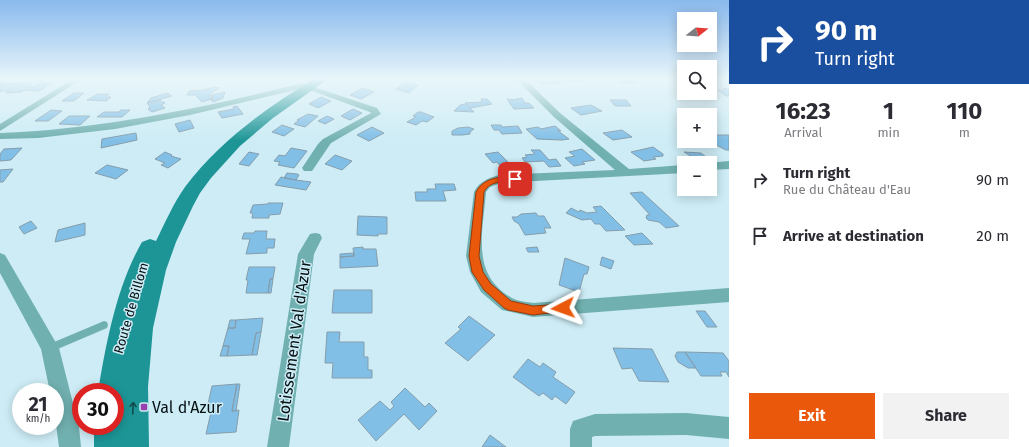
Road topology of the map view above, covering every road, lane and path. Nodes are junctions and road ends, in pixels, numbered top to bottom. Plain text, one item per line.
1 (45, 100) edge
2 (249, 100) edge
3 (286, 100) edge
4 (289, 100) edge
5 (350, 100) edge
6 (542, 100) edge
7 (0, 128) edge
8 (0, 136) edge
9 (729, 165) edge
10 (717, 166) edge
11 (308, 168) dead end
12 (677, 170) edge
13 (626, 174) junction
14 (314, 238) dead end
15 (0, 259) edge
16 (729, 295) edge
17 (104, 325) dead end
18 (50, 348) junction
19 (114, 383) edge
20 (729, 428) edge
21 (110, 435) edge
22 (70, 447) edge
23 (110, 447) edge
24 (133, 447) edge
25 (278, 447) edge
26 (581, 447) edge

1 - 7 street
2 - 8 street
3 - 19 main road, Route de Billom
24 -> 4 main road, Route de Billom
5 - 11 street
6 - 13 street
9 - 10 street
12 - 13 street
13 - 16 street
14 - 25 street, Lotissement Val d'Azur
15 - 18 street
17 - 18 lane
18 - 22 street
20 - 26 street
21 - 23 main road

